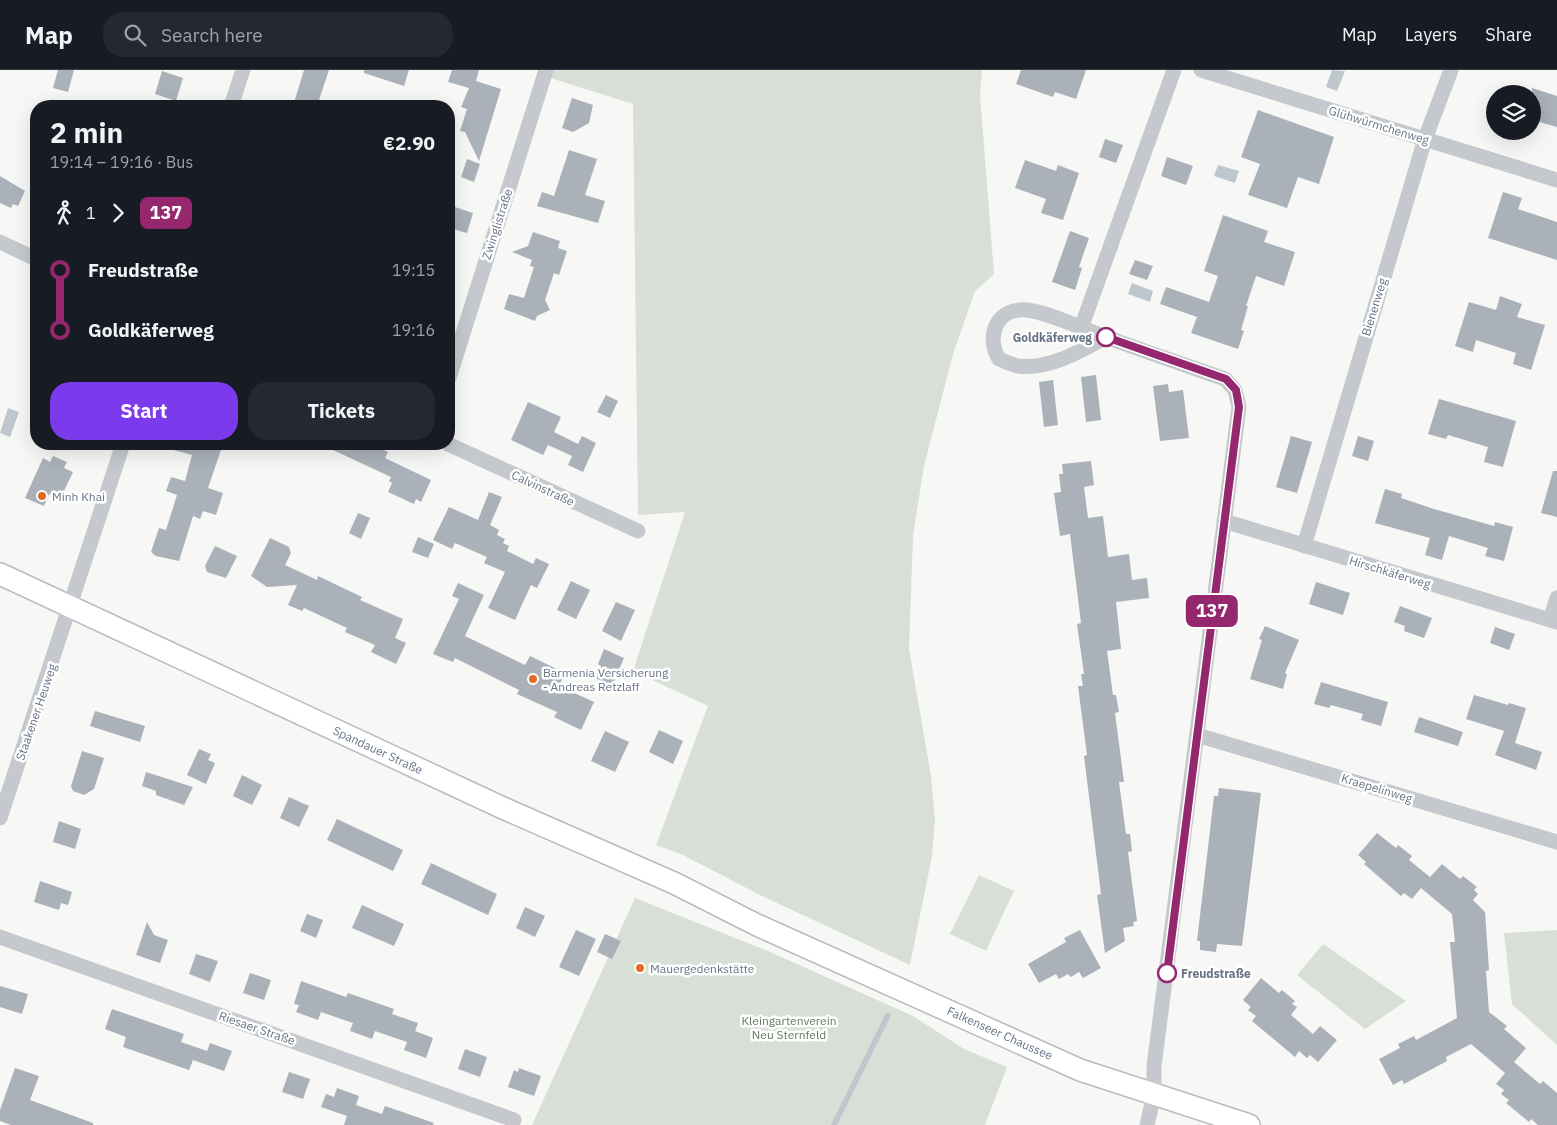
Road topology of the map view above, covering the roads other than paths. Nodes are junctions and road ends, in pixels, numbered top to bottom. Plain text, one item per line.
1 (243, 70) edge
2 (546, 70) edge
3 (1174, 70) edge
4 (1201, 70) edge
5 (1451, 70) edge
6 (233, 100) edge
7 (1426, 139) junction
8 (1557, 180) edge
9 (0, 242) edge
10 (30, 256) edge
11 (1081, 328) junction
12 (1106, 337) junction
13 (455, 359) edge
14 (455, 447) edge
15 (121, 450) edge
16 (1224, 521) junction
17 (638, 531) dead end
18 (1304, 546) junction
19 (0, 574) edge
20 (1557, 598) edge
21 (71, 606) junction
22 (1554, 621) edge
23 (1197, 735) junction
24 (0, 818) edge
25 (1557, 842) edge
26 (757, 925) joint
27 (0, 937) edge
28 (1154, 1094) junction
29 (514, 1120) dead end
30 (1147, 1125) edge
31 (1249, 1125) edge

1 - 6 street
2 - 13 street, Zwinglistraße
3 - 11 street
4 - 7 street, Glühwürmchenweg
5 - 7 street, Bienenweg
7 - 8 street, Glühwürmchenweg
7 - 18 street, Bienenweg
9 - 10 street
11 - 12 street
11 - 12 street
12 - 16 street
14 - 17 street, Calvinstraße
15 - 21 street, Staakener Heuweg
16 - 18 street, Hirschkäferweg
16 - 23 street
18 - 22 street, Hirschkäferweg
19 - 21 main road, Spandauer Straße
20 - 22 street
21 - 24 street, Staakener Heuweg
21 - 26 main road, Spandauer Straße
23 - 25 street, Kraepelinweg
23 - 28 street
26 - 28 main road, Falkenseer Chaussee
27 - 29 street, Riesaer Straße
28 - 30 street
28 - 31 main road, Falkenseer Chaussee

